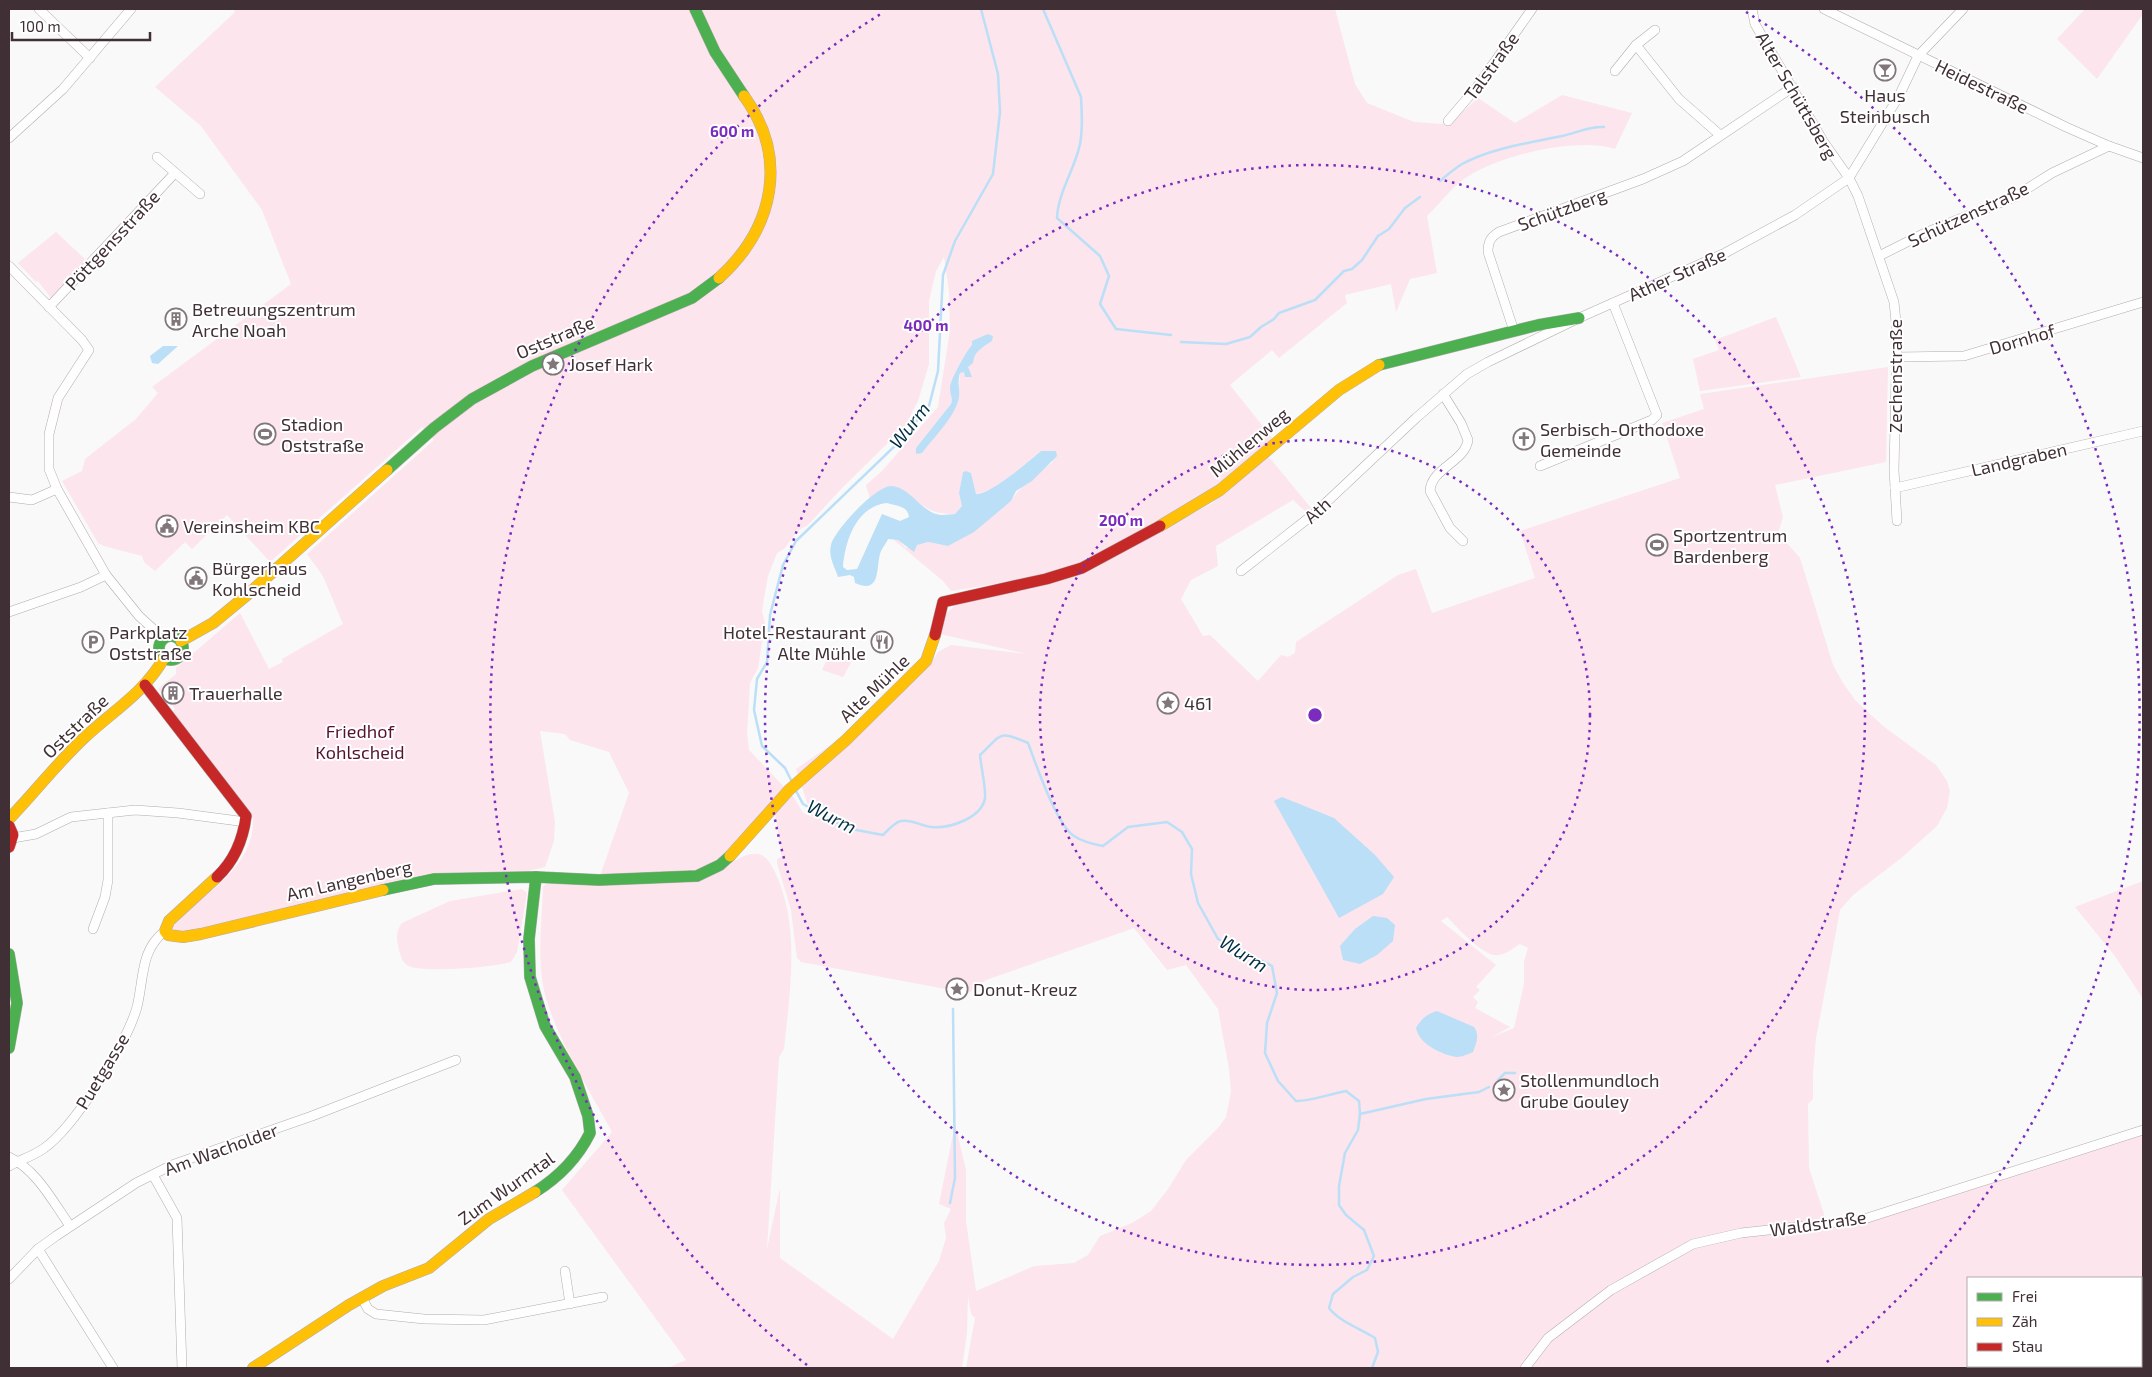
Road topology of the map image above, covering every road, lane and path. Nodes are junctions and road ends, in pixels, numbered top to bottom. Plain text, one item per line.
1 (39, 9) edge
2 (131, 9) edge
3 (695, 9) edge
4 (1532, 9) edge
5 (1752, 9) edge
6 (1824, 9) edge
7 (1962, 9) edge
8 (1655, 30) dead end
9 (1636, 45) junction
10 (1918, 56) junction
11 (90, 58) junction
12 (1615, 71) dead end
13 (1792, 87) junction
14 (1448, 121) dead end
15 (1720, 135) junction
16 (9, 138) edge
17 (2109, 146) junction
18 (157, 157) dead end
19 (2143, 158) edge
20 (175, 173) junction
21 (1849, 178) junction
22 (200, 194) dead end
23 (1879, 256) junction
24 (9, 266) edge
25 (1613, 302) junction
26 (2143, 302) edge
27 (49, 307) junction
28 (1579, 318) junction
29 (1514, 331) junction
30 (1897, 357) junction
31 (1443, 394) junction
32 (2143, 431) edge
33 (1389, 443) joint
34 (1540, 466) dead end
35 (1895, 488) junction
36 (57, 489) junction
37 (9, 497) edge
38 (1897, 521) dead end
39 (1463, 541) dead end
40 (1242, 571) dead end
41 (106, 576) junction
42 (943, 602) joint
43 (9, 612) edge
44 (163, 638) junction
45 (181, 641) junction
46 (164, 658) junction
47 (145, 685) junction
48 (789, 790) joint
49 (108, 813) junction
50 (9, 819) edge
51 (246, 822) junction
52 (9, 826) edge
53 (11, 843) edge
54 (536, 877) junction
55 (93, 929) dead end
56 (165, 931) junction
57 (9, 954) edge
58 (9, 1048) edge
59 (456, 1060) dead end
60 (2143, 1130) edge
61 (9, 1157) edge
62 (18, 1161) junction
63 (9, 1166) edge
64 (153, 1175) junction
65 (70, 1226) junction
66 (38, 1249) junction
67 (565, 1271) dead end
68 (9, 1279) edge
69 (362, 1298) junction
70 (603, 1298) dead end
71 (570, 1304) junction
72 (113, 1368) edge
73 (182, 1368) edge
74 (253, 1368) edge
75 (1525, 1368) edge

1 - 11 street
2 - 11 street
3 - 45 street, Oststraße
4 - 14 street, Talstraße
5 - 13 street, Alter Schüttsberg
6 - 10 street, Heidestraße
7 - 10 street, Ather Straße
8 - 9 street
9 - 12 street
9 - 15 street
10 - 17 street, Heidestraße
10 - 21 street, Ather Straße
11 - 16 street
13 - 15 street, Schützberg
13 - 21 street, Alter Schüttsberg
15 - 29 street, Schützberg
17 - 19 street, Heidestraße
17 - 23 street, Schützenstraße
18 - 20 street
20 - 22 street
20 - 27 street, Pöttgensstraße
21 - 23 street, Zechenstraße
21 - 25 street, Ather Straße
23 - 30 street, Zechenstraße
24 - 27 street
25 - 28 street, Ather Straße
25 - 34 street
26 - 30 street, Dornhof
27 - 36 street
28 - 29 street, Mühlenweg
28 - 31 street, Ather Straße
29 - 42 street, Mühlenweg
30 - 35 street, Zechenstraße
31 - 33 street, Ather Straße
31 - 39 street
32 - 35 street, Landgraben
33 - 40 street, Ath
35 - 38 street, Zechenstraße
36 - 37 street
36 - 41 street
41 - 43 street
41 - 44 street
42 - 48 street, Alte Mühle
44 - 45 street
44 - 46 street
45 - 46 street
46 - 47 street, Oststraße
47 - 50 street, Oststraße
47 - 51 street
48 - 54 street, Am Langenberg
49 - 51 street
49 - 53 street
49 - 55 street
51 - 56 street
52 - 53 street
54 - 56 street, Am Langenberg
54 - 69 street, Zum Wurmtal
56 - 62 street, Puetgasse
57 - 58 street
59 - 64 street, Am Wacholder
60 - 75 street, Waldstraße
61 - 62 street
62 - 63 street, Puetgasse
62 - 65 street
64 - 65 street, Am Wacholder
64 - 73 street
65 - 66 street, Am Wacholder
66 - 68 street, Am Wacholder
66 - 72 street
67 - 71 street
69 - 71 street
69 - 74 street, Zum Wurmtal
70 - 71 street

